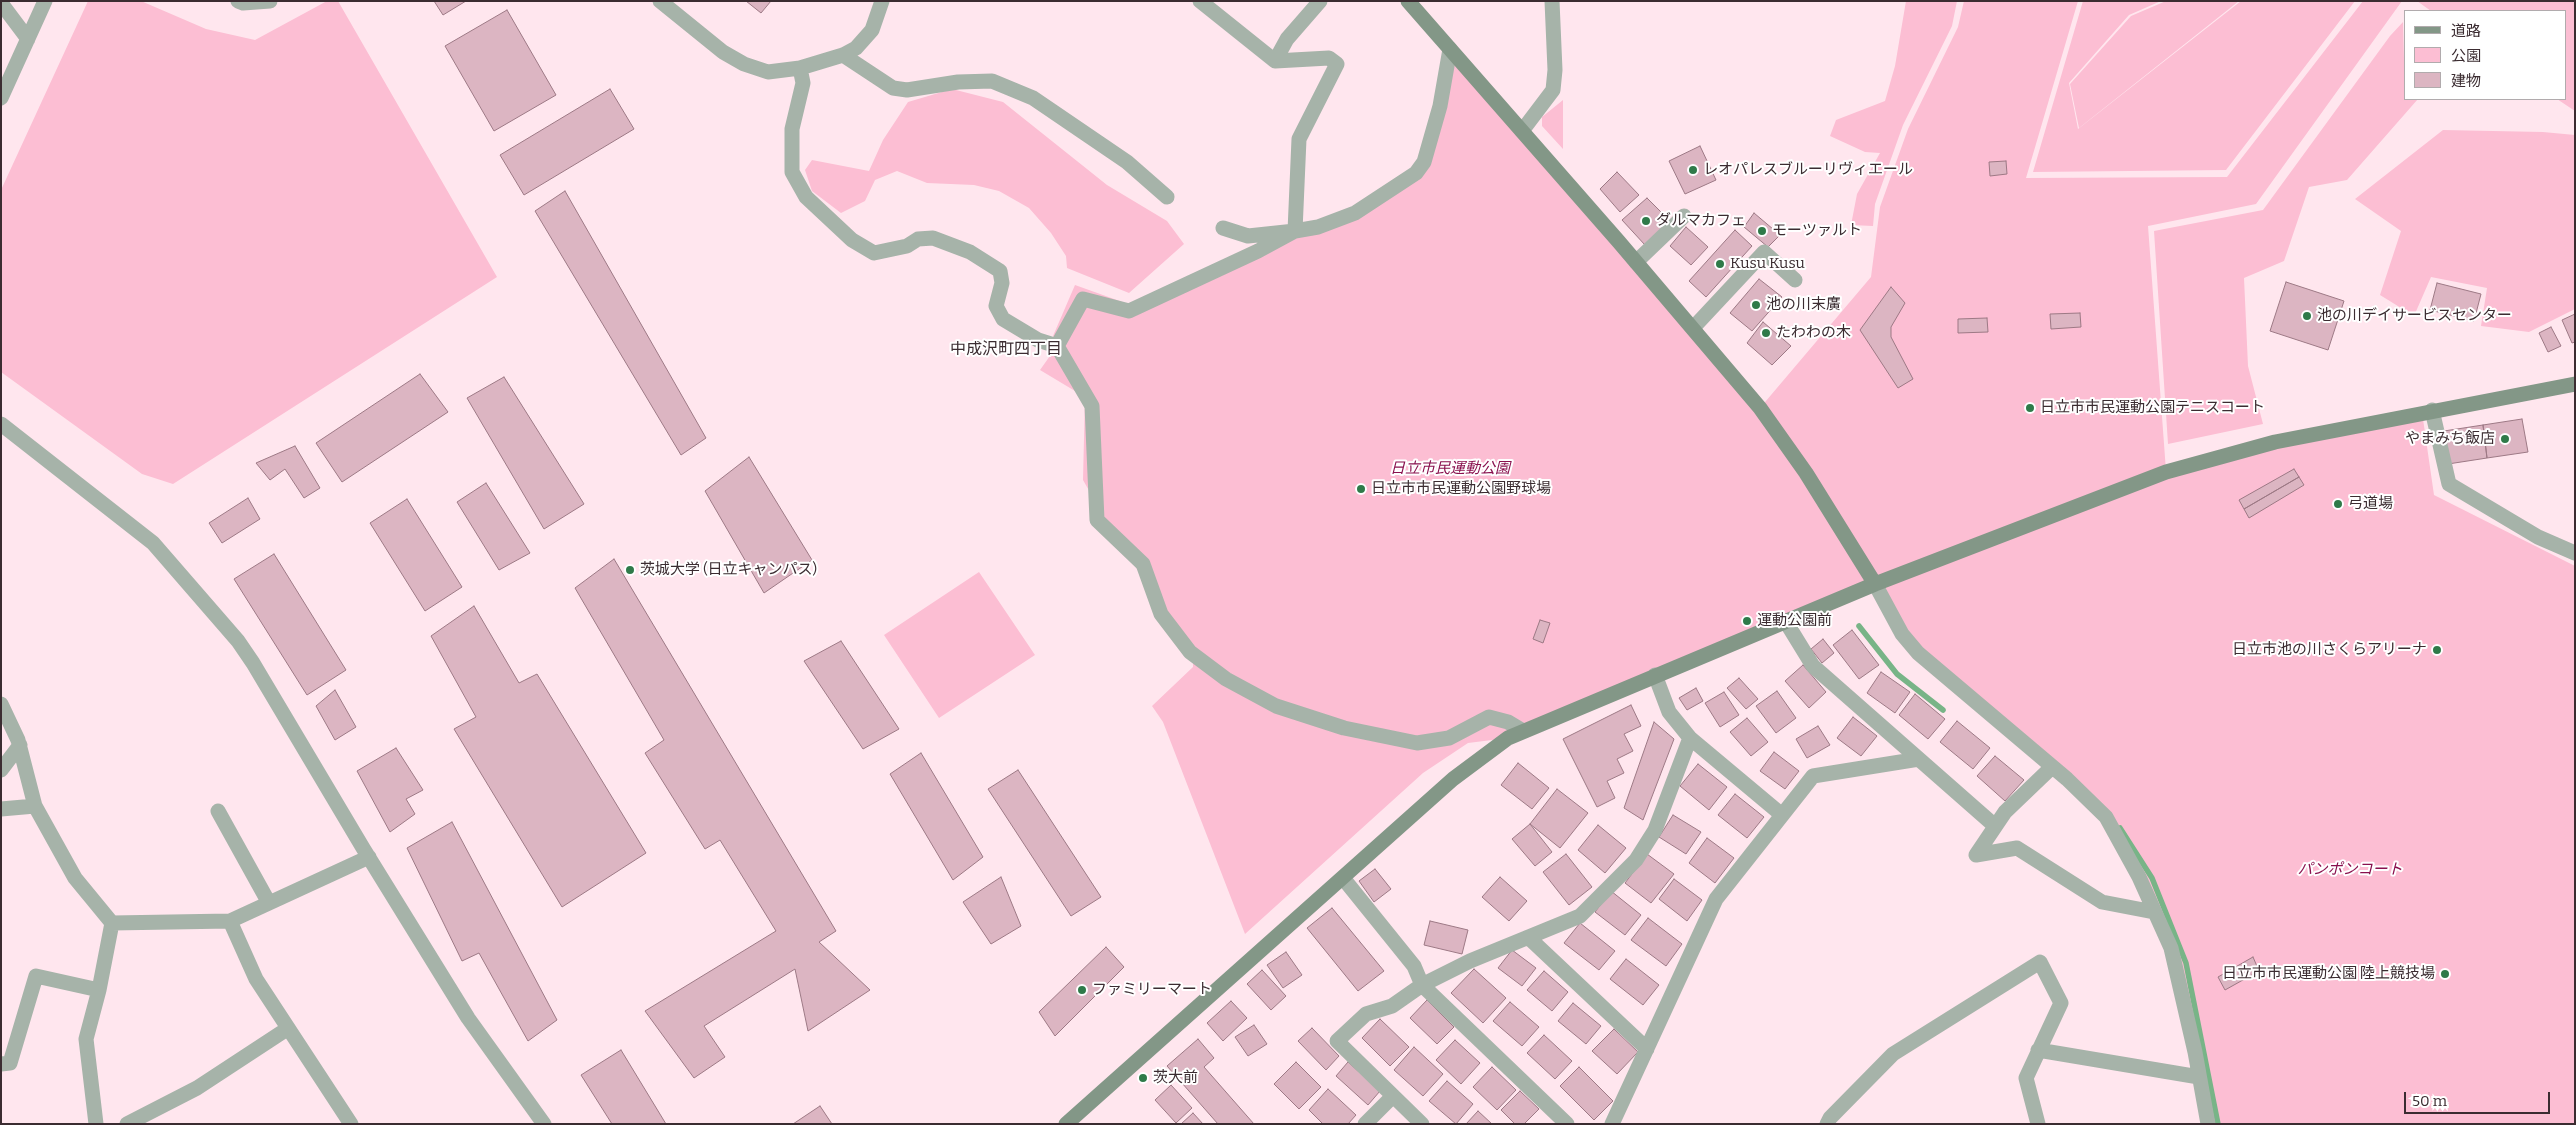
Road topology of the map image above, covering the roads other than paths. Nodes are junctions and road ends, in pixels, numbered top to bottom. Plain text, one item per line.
1 (45, 1) edge
2 (238, 1) edge
3 (270, 1) edge
4 (660, 1) edge
5 (882, 1) edge
6 (1200, 1) edge
7 (1320, 1) edge
8 (1408, 1) edge
9 (1552, 1) edge
10 (1, 3) edge
11 (28, 38) junction
12 (1450, 49) junction
13 (843, 55) junction
14 (1275, 61) junction
15 (800, 68) junction
16 (1, 98) edge
17 (1522, 131) junction
18 (1168, 197) dead end
19 (1684, 216) dead end
20 (1223, 228) dead end
21 (1295, 231) junction
22 (1636, 262) junction
23 (1795, 280) dead end
24 (1693, 328) junction
25 (1057, 346) junction
26 (2575, 384) edge
27 (2432, 410) junction
28 (1, 424) edge
29 (2575, 553) edge
30 (1875, 584) junction
31 (1786, 622) junction
32 (1656, 675) junction
33 (1, 704) edge
34 (1524, 731) junction
35 (1690, 738) junction
36 (20, 745) junction
37 (1919, 759) junction
38 (2052, 766) junction
39 (1, 770) edge
40 (35, 806) junction
41 (1, 809) edge
42 (218, 811) dead end
43 (1782, 815) junction
44 (1995, 826) junction
45 (369, 858) junction
46 (1343, 878) junction
47 (269, 903) junction
48 (2154, 912) junction
49 (230, 921) junction
50 (112, 922) junction
51 (1528, 937) junction
52 (1422, 985) junction
53 (100, 990) junction
54 (287, 1029) junction
55 (1647, 1049) junction
56 (2038, 1050) junction
57 (1, 1064) edge
58 (2199, 1077) junction
59 (1393, 1096) junction
60 (96, 1124) edge
61 (127, 1124) edge
62 (351, 1124) edge
63 (544, 1124) edge
64 (1066, 1124) edge
65 (1365, 1124) edge
66 (1422, 1124) edge
67 (1567, 1124) edge
68 (1612, 1124) edge
69 (1827, 1124) edge
70 (2038, 1124) edge
71 (2208, 1124) edge

1 - 11 street
2 - 3 street
4 - 15 street
5 - 13 street
6 - 14 street
7 - 14 street
8 - 12 street
9 - 17 street
10 - 11 street
11 - 16 street
12 - 17 street
12 - 21 street
13 - 15 street
13 - 18 street
14 - 21 street
15 - 25 street
17 - 22 street
19 - 22 street
20 - 21 street
21 - 25 street
22 - 24 street
23 - 24 street
24 - 30 street
25 - 34 street
26 - 27 street
27 - 29 street
27 - 30 street
28 - 45 street
30 - 31 street
30 - 38 street
31 - 32 street
31 - 37 street
32 - 34 street
32 - 35 street
33 - 36 street
34 - 46 street
35 - 43 street
35 - 51 street
36 - 39 street
36 - 40 street
37 - 43 street
37 - 44 street
38 - 44 street
38 - 48 street
40 - 41 street
40 - 50 street
42 - 47 street
43 - 55 street
44 - 48 street
45 - 47 street
45 - 63 street
46 - 52 street
46 - 64 street
47 - 49 street
48 - 58 street
49 - 50 street
49 - 54 street
50 - 53 street
51 - 52 street
51 - 55 street
52 - 59 street
52 - 67 street
53 - 57 street
53 - 60 street
54 - 61 street
54 - 62 street
55 - 68 street
56 - 58 street
56 - 69 street
56 - 70 street
58 - 71 street
59 - 65 street
59 - 66 street

